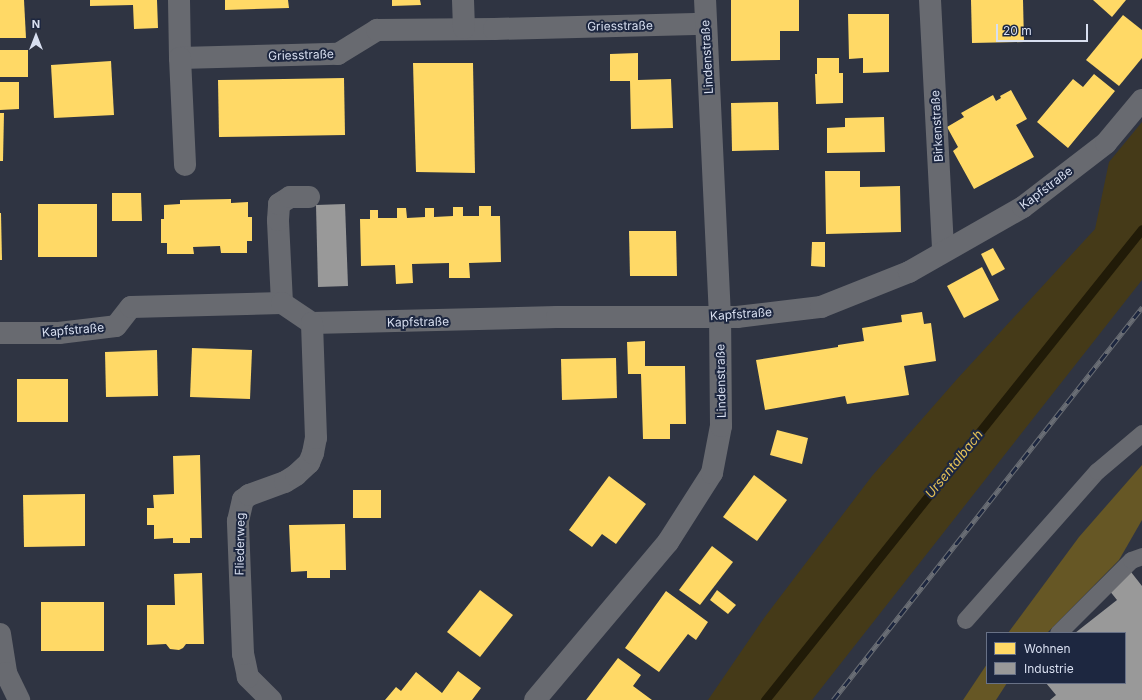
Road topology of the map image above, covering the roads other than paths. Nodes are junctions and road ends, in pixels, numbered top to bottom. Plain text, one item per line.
1 (179, 0) edge
2 (464, 0) edge
3 (705, 0) edge
4 (930, 0) edge
5 (705, 24) junction
6 (464, 28) junction
7 (180, 58) junction
8 (1142, 100) edge
9 (184, 166) dead end
10 (309, 197) dead end
11 (943, 252) junction
12 (282, 302) junction
13 (720, 317) junction
14 (312, 324) junction
15 (0, 333) edge
16 (1142, 433) edge
17 (1142, 556) edge
18 (965, 620) dead end
19 (1059, 632) edge
20 (0, 634) edge
21 (19, 700) edge
22 (271, 700) edge
23 (535, 700) edge

1 - 7 street
2 - 6 street
3 - 5 street, Lindenstraße
4 - 11 street, Birkenstraße
5 - 6 street, Griesstraße
5 - 13 street, Lindenstraße
6 - 7 street, Griesstraße
7 - 9 street
8 - 11 street, Kapfstraße
10 - 12 street
11 - 13 street, Kapfstraße
12 - 14 street
12 - 15 street, Kapfstraße
13 - 14 street, Kapfstraße
13 - 23 street, Lindenstraße
14 - 22 street, Fliederweg
16 - 18 lane
17 - 19 lane
20 - 21 street

